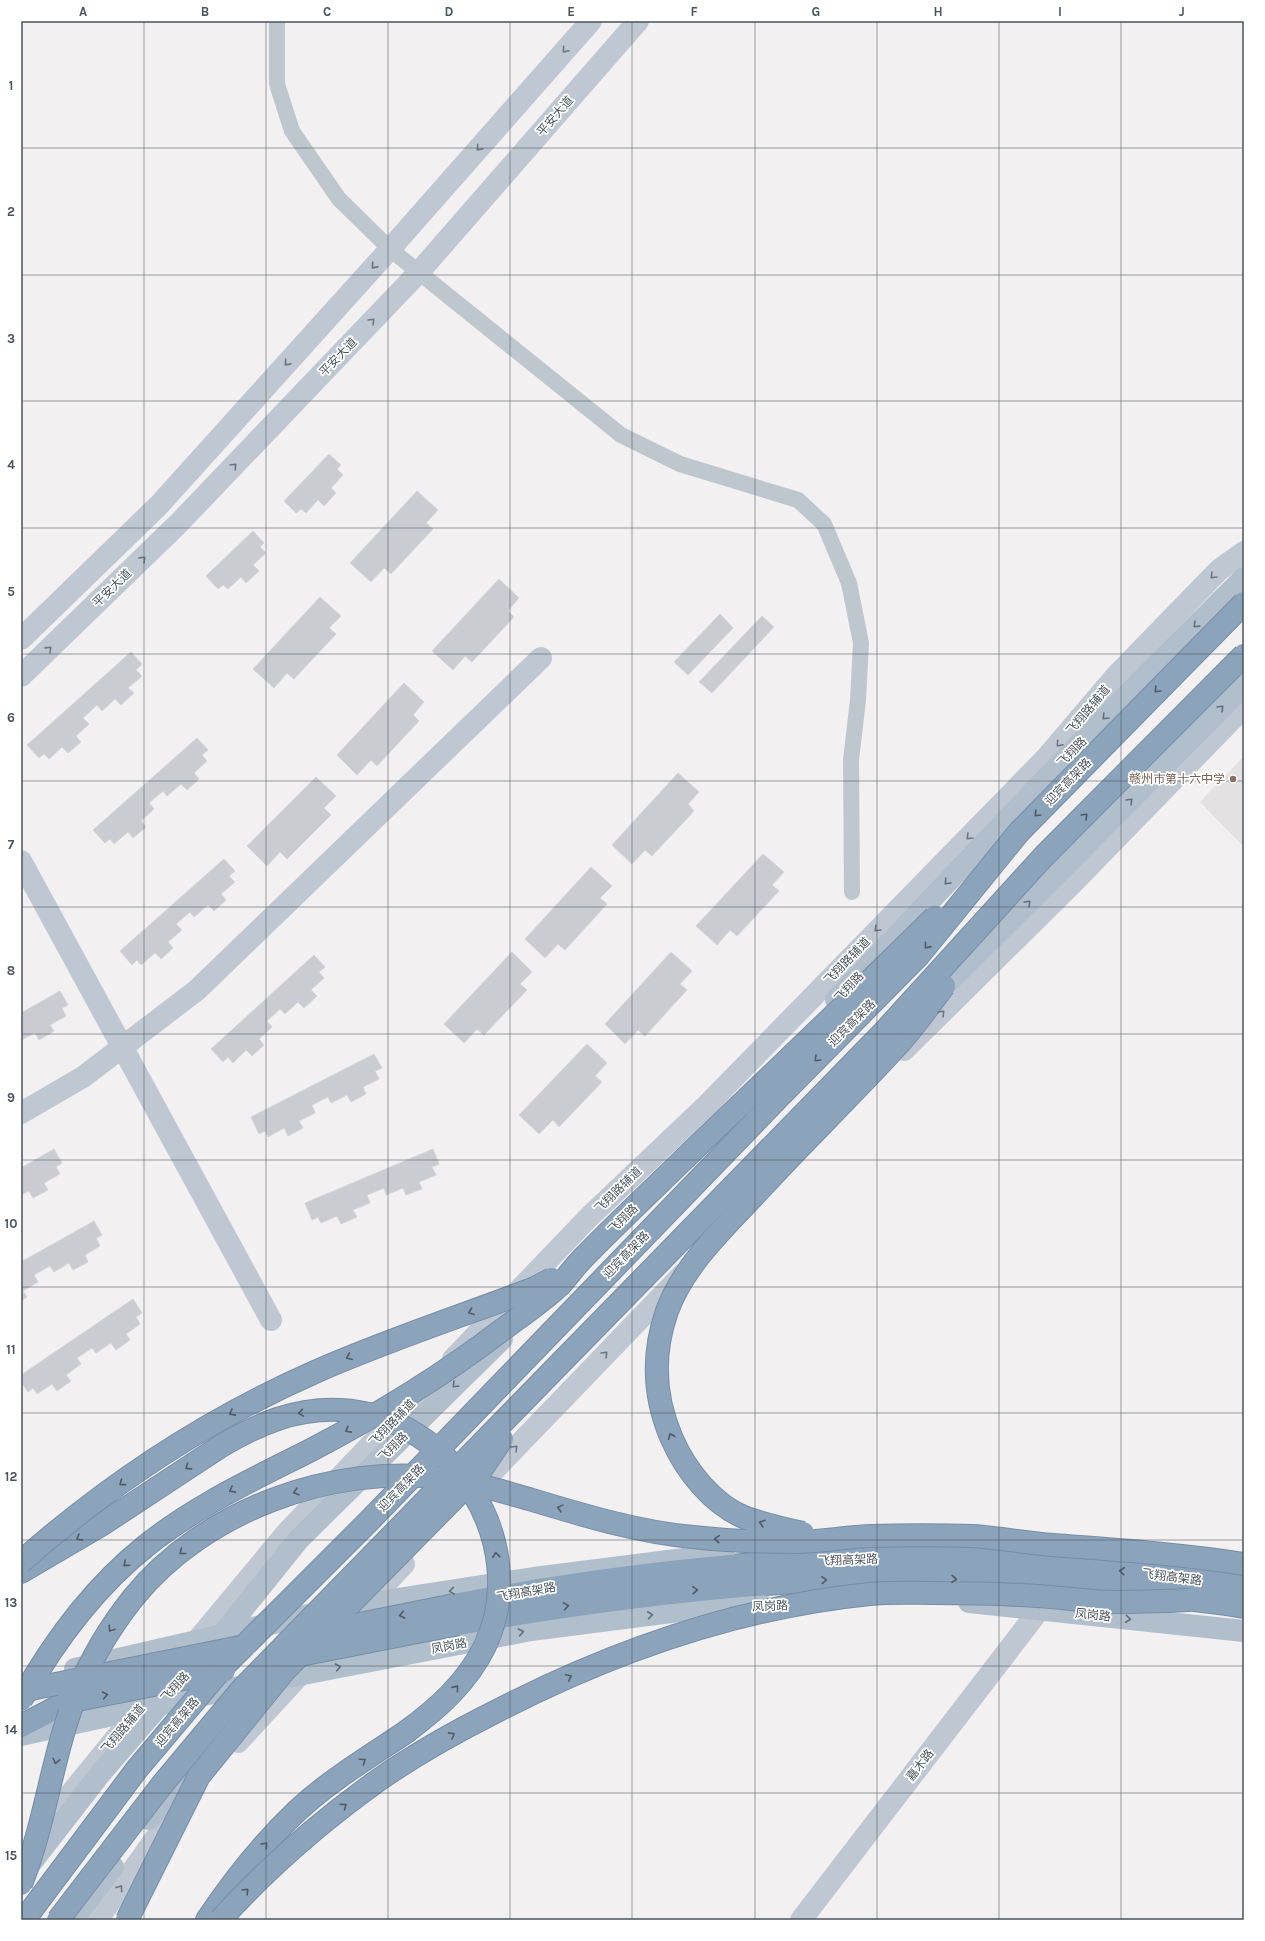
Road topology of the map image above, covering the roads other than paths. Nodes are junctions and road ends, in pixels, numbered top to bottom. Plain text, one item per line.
1 (277, 21) edge
2 (591, 21) edge
3 (638, 21) edge
4 (390, 249) junction
5 (419, 272) junction
6 (1244, 552) edge
7 (1244, 578) edge
8 (1244, 596) edge
9 (1244, 603) edge
10 (21, 639) edge
11 (1244, 655) edge
12 (541, 658) dead end
13 (1244, 659) edge
14 (1178, 669) junction
15 (21, 676) edge
16 (1244, 685) edge
17 (1206, 694) junction
18 (1244, 707) edge
19 (1019, 832) junction
20 (1044, 856) junction
21 (21, 861) edge
22 (852, 892) dead end
23 (122, 1047) junction
24 (21, 1113) edge
25 (581, 1259) junction
26 (271, 1320) dead end
27 (538, 1388) junction
28 (870, 1536) junction
29 (21, 1562) edge
30 (1244, 1564) edge
31 (21, 1572) edge
32 (1244, 1586) edge
33 (1190, 1600) junction
34 (366, 1604) junction
35 (1244, 1607) edge
36 (340, 1608) junction
37 (1040, 1609) junction
38 (456, 1614) junction
39 (1244, 1631) edge
40 (221, 1636) junction
41 (196, 1642) junction
42 (300, 1674) junction
43 (267, 1680) junction
44 (21, 1681) edge
45 (21, 1691) edge
46 (21, 1700) edge
47 (67, 1702) junction
48 (150, 1706) junction
49 (21, 1712) edge
50 (21, 1726) edge
51 (21, 1735) edge
52 (21, 1856) edge
53 (21, 1876) edge
54 (21, 1884) edge
55 (24, 1920) edge
56 (58, 1920) edge
57 (72, 1920) edge
58 (97, 1920) edge
59 (127, 1920) edge
60 (207, 1920) edge
61 (220, 1920) edge
62 (801, 1920) edge

1 - 4 street
2 -> 4 street
3 - 5 street, 平安大道
4 - 5 street
4 -> 10 street
15 -> 5 street, 平安大道
5 - 22 street
6 -> 41 street, 飞翔路辅道
7 -> 40 main road, 飞翔路
8 - 14 highway, bridge
9 - 14 highway, 迎宾高架路, bridge
11 - 17 highway, bridge
12 - 23 street
13 - 17 highway, bridge
14 -> 19 highway, 迎宾高架路, bridge
36 -> 16 main road
20 -> 17 highway, bridge
34 -> 18 street
19 - 25 highway, bridge
19 -> 55 highway, 迎宾高架路, bridge
20 - 27 highway, bridge
28 -> 20 highway, bridge
21 - 23 street
23 - 24 street
23 - 26 street
25 -> 29 highway, bridge
25 -> 46 highway, bridge
27 - 56 highway, bridge
27 - 59 highway, bridge
28 - 30 highway, bridge
28 -> 54 highway, bridge
30 -> 34 main road
60 -> 31 highway, bridge
32 -> 38 highway, 飞翔高架路
33 - 35 highway, 飞翔高架路
38 -> 33 highway, 飞翔高架路, bridge
61 -> 33 highway, bridge
34 - 36 main road
34 - 42 street
36 - 40 main road
36 - 43 main road
37 -> 39 main road, 凤岗路
42 -> 37 main road, 凤岗路
37 - 62 street, 嘉木路
38 -> 45 highway, bridge
47 -> 38 highway, bridge
40 - 41 main road
40 - 48 main road, 飞翔路
41 - 44 main road
41 - 48 street, 飞翔路辅道
42 - 43 main road, 凤岗路
58 -> 42 street
43 - 48 main road, 凤岗路
43 - 57 main road
47 - 49 highway
47 - 50 highway
48 - 51 main road, 凤岗路
48 - 52 street, 飞翔路辅道
48 - 53 main road, 飞翔路

